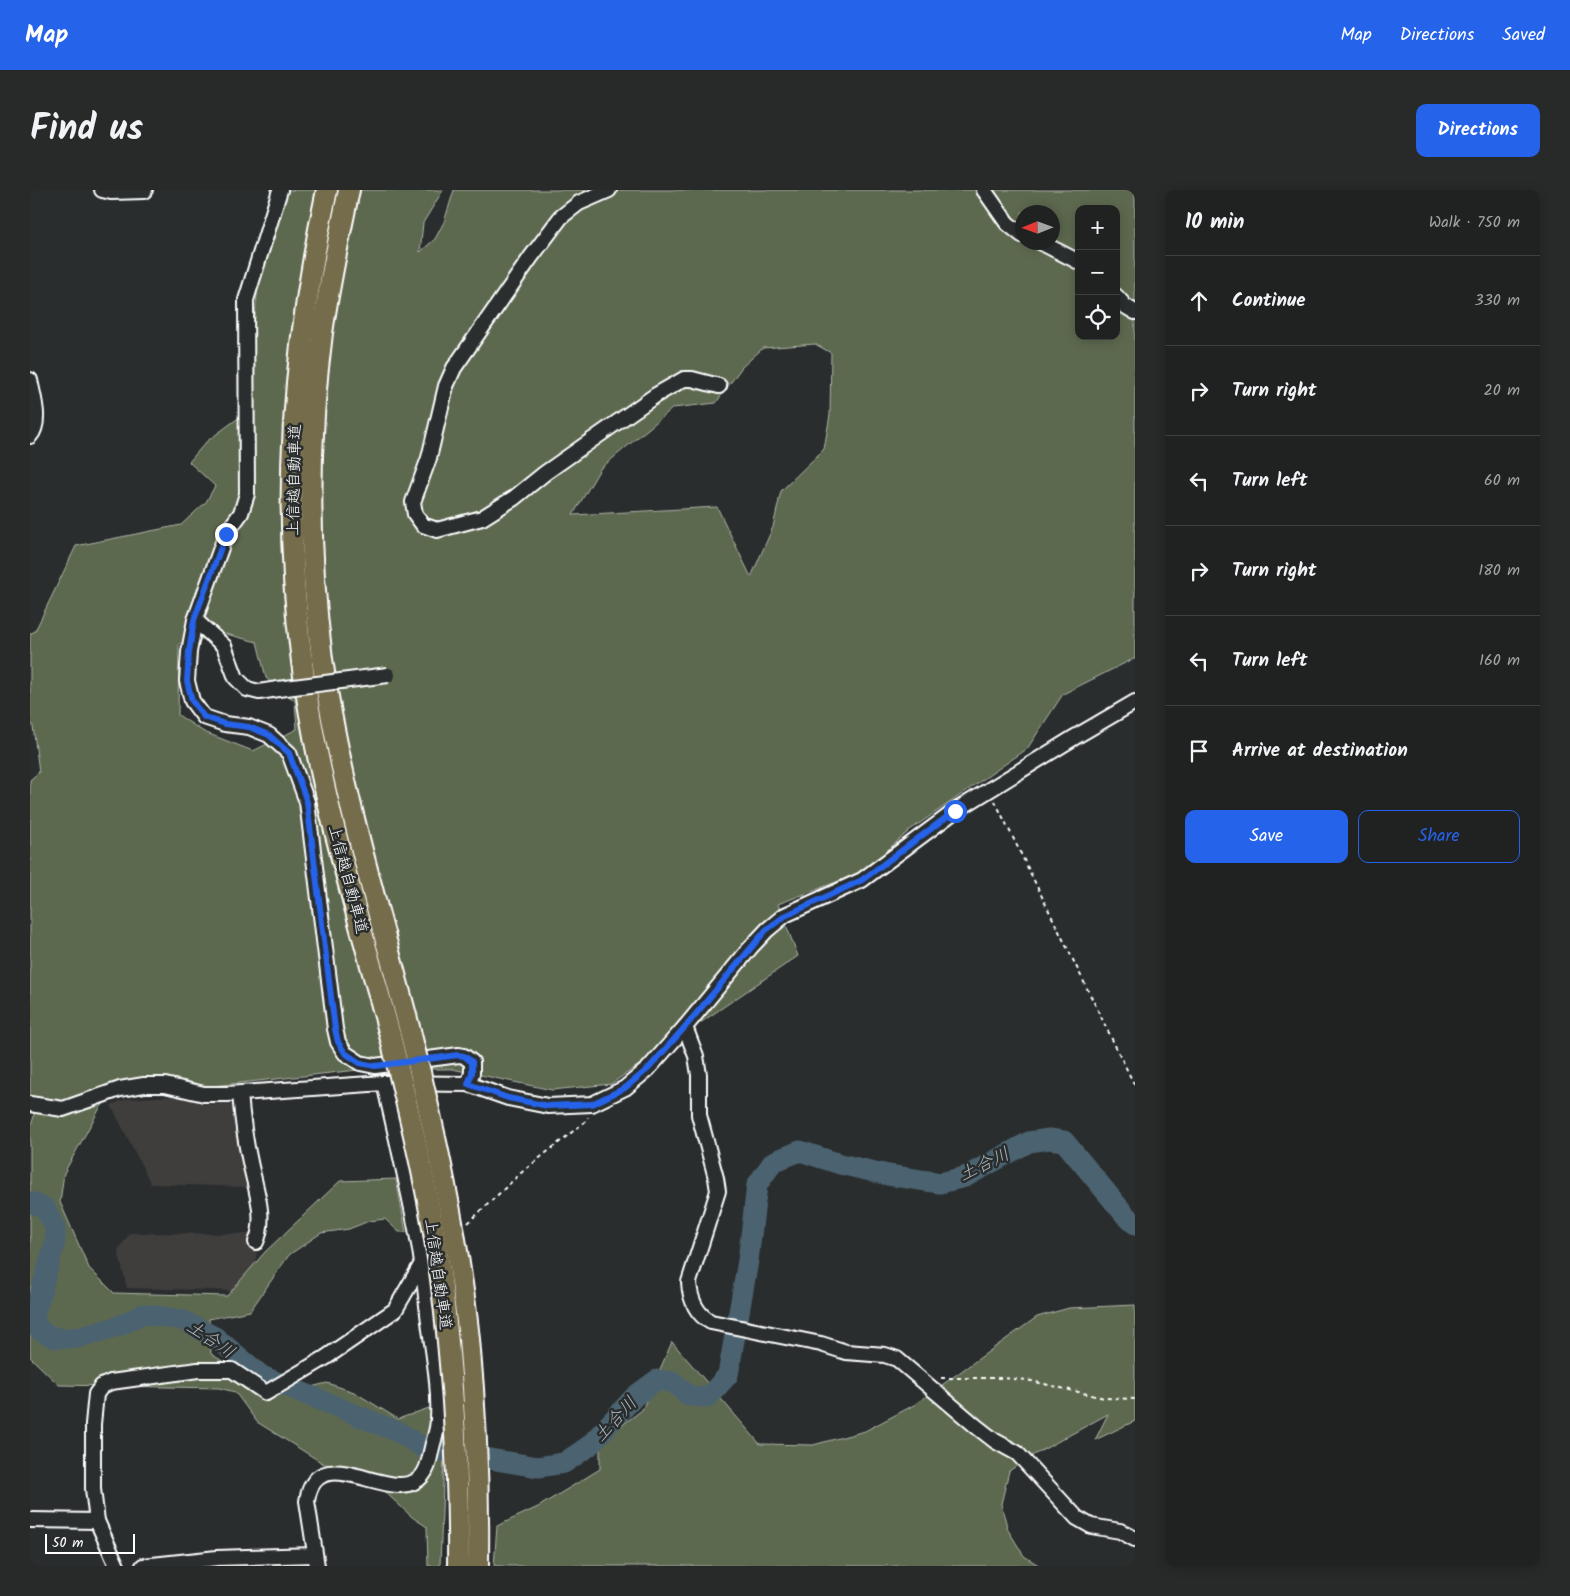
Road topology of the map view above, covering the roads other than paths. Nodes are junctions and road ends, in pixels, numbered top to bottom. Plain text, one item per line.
1 (102, 190) edge
2 (145, 190) edge
3 (280, 190) edge
4 (327, 190) edge
5 (349, 190) edge
6 (609, 190) edge
7 (984, 190) edge
8 (1015, 229) edge
9 (1056, 250) edge
10 (1075, 260) edge
11 (1120, 300) edge
12 (1135, 312) edge
13 (30, 380) edge
14 (719, 386) dead end
15 (30, 436) edge
16 (194, 620) junction
17 (388, 675) dead end
18 (1135, 702) edge
19 (685, 1027) junction
20 (400, 1033) junction
21 (384, 1083) junction
22 (468, 1084) junction
23 (240, 1094) junction
24 (30, 1104) edge
25 (256, 1242) dead end
26 (422, 1265) junction
27 (30, 1520) edge
28 (97, 1521) junction
29 (1135, 1539) edge
30 (316, 1560) edge
31 (117, 1566) edge
32 (143, 1566) edge
33 (458, 1566) edge
34 (478, 1566) edge

1 - 2 street
3 - 16 street
4 - 20 highway, 上信越自動車道
5 - 20 highway, 上信越自動車道
6 - 14 street
7 - 8 street
9 - 10 street
11 - 12 street
13 - 15 street
16 - 17 street, bridge
16 - 22 street
18 - 19 street
19 - 22 street
19 - 29 street
20 - 33 highway, 上信越自動車道, bridge
20 - 34 highway, 上信越自動車道, bridge
21 - 22 street
21 - 23 street
21 - 26 street
23 - 24 street
23 - 25 street
26 - 28 street
26 - 30 street
27 - 28 street
28 - 31 street
30 - 32 street

